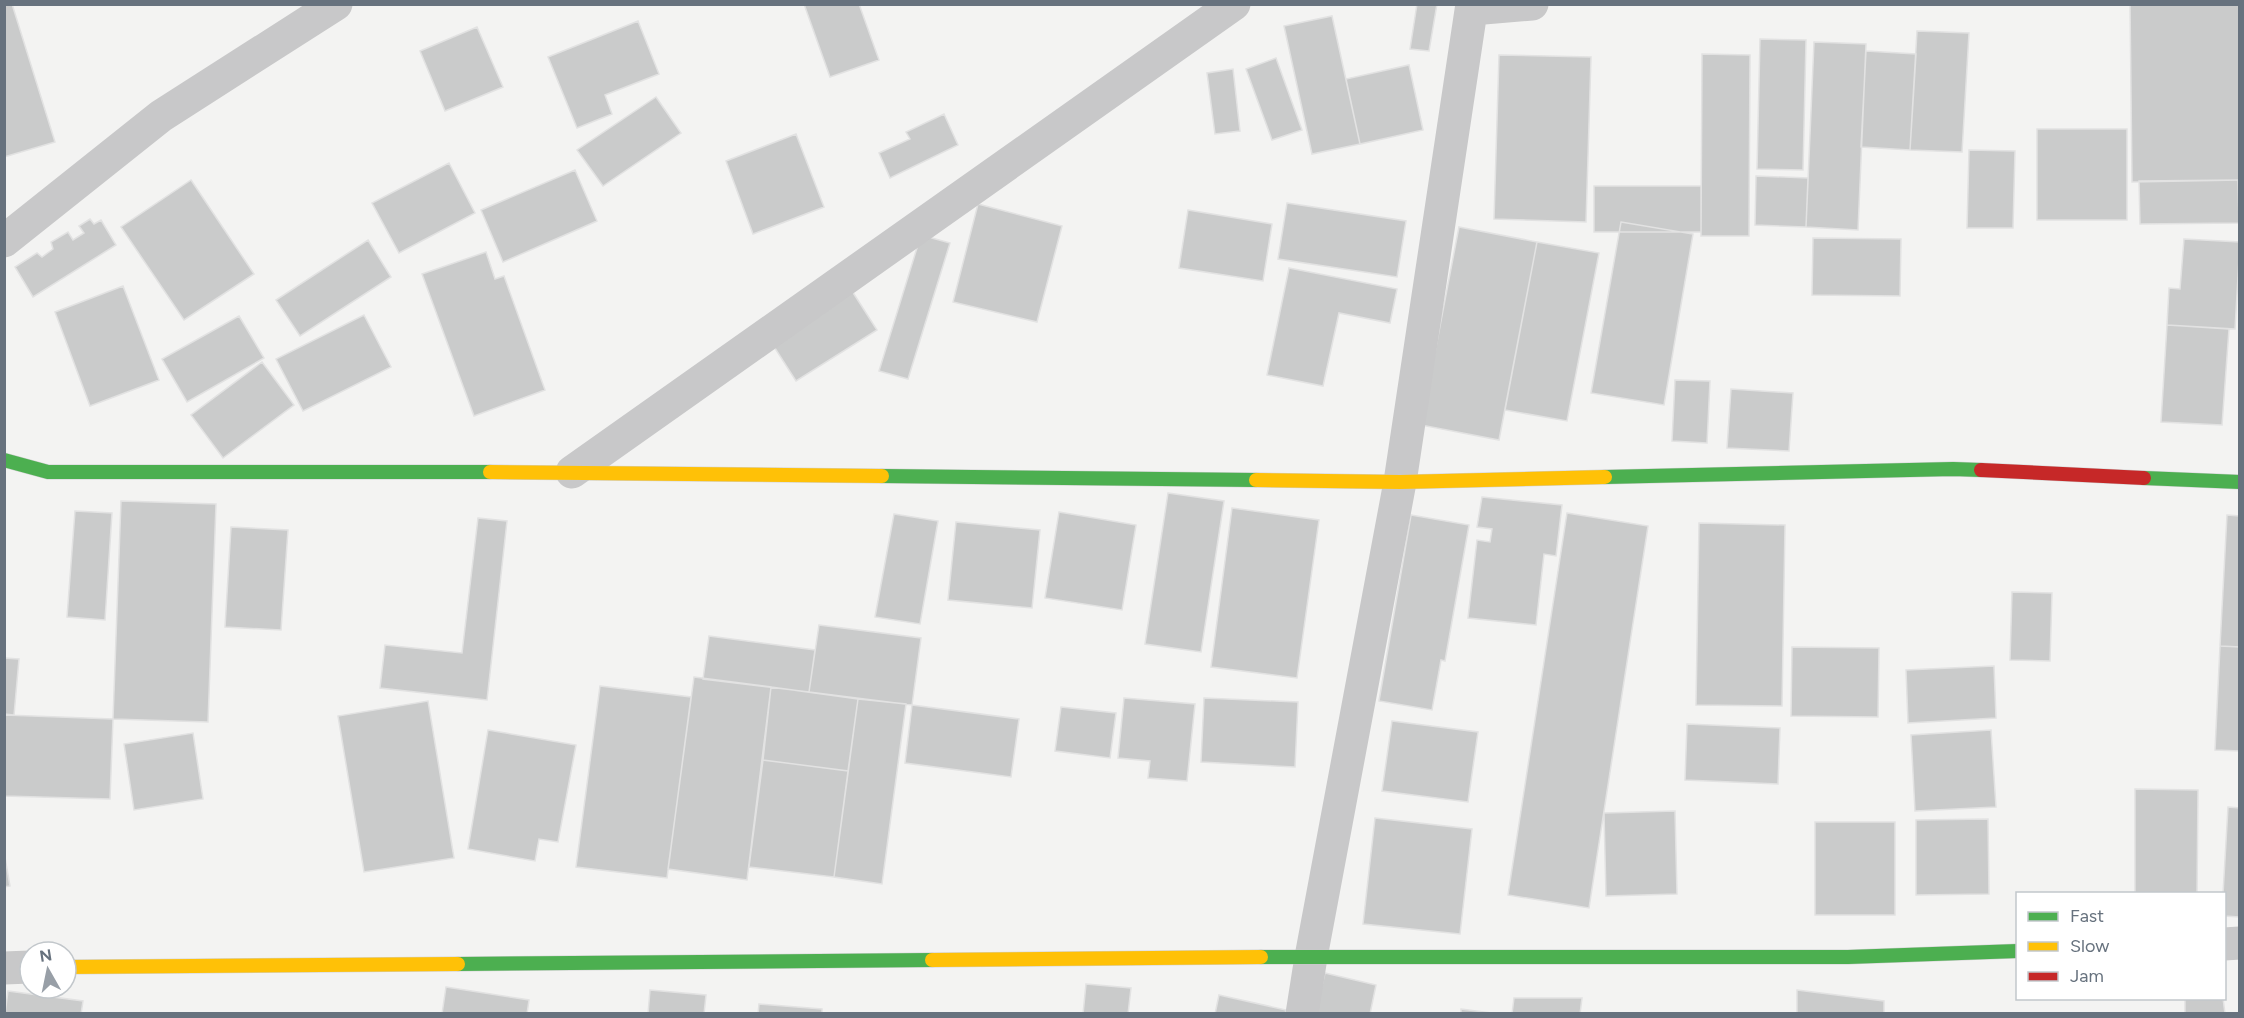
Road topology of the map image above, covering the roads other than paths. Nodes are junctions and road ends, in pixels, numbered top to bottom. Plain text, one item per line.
1 (336, 4) edge
2 (1234, 4) edge
3 (1532, 4) edge
4 (1472, 7) edge
5 (4, 241) edge
6 (4, 459) edge
7 (572, 472) junction
8 (1400, 482) junction
9 (2240, 482) edge
10 (2016, 951) edge
11 (1311, 957) junction
12 (78, 967) edge
13 (1302, 1014) edge

1 - 5 street
2 - 7 street
3 - 4 street
4 - 8 street
6 - 7 street
7 - 8 street
8 - 9 street
8 - 11 street
10 - 11 street
11 - 12 street
11 - 13 street

